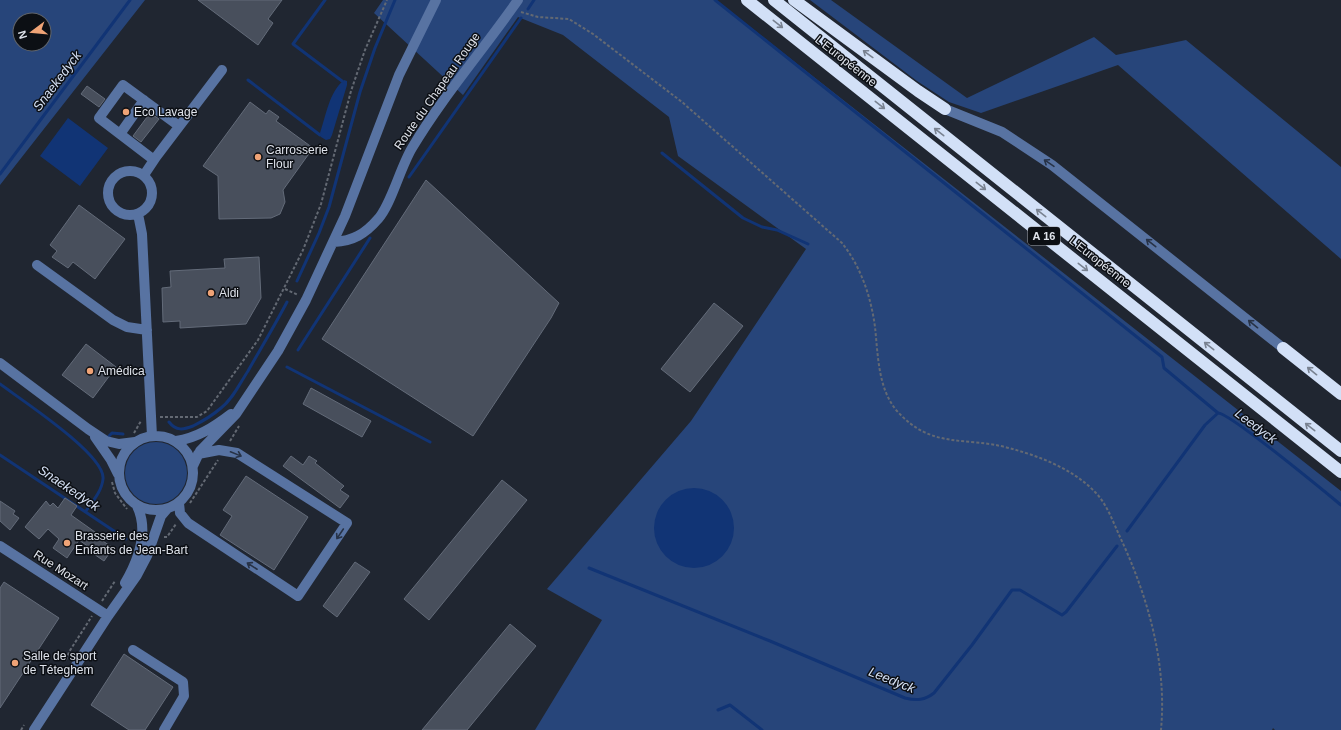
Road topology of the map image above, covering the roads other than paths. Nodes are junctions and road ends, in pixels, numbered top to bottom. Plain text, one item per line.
1 (436, 0) edge
2 (747, 0) edge
3 (774, 0) edge
4 (794, 0) edge
5 (516, 3) edge
6 (222, 70) dead end
7 (144, 100) junction
8 (945, 109) joint
9 (179, 126) junction
10 (120, 134) junction
11 (154, 160) junction
12 (144, 175) junction
13 (138, 214) junction
14 (334, 242) junction
15 (36, 265) dead end
16 (147, 330) junction
17 (1283, 348) joint
18 (0, 363) edge
19 (1341, 394) edge
20 (246, 401) junction
21 (88, 429) junction
22 (152, 436) junction
23 (176, 441) junction
24 (134, 442) junction
25 (1341, 451) edge
26 (198, 454) junction
27 (193, 466) junction
28 (1341, 472) edge
29 (119, 477) junction
30 (179, 503) junction
31 (136, 504) junction
32 (166, 509) junction
33 (0, 546) edge
34 (108, 616) junction
35 (133, 650) dead end
36 (34, 730) edge
37 (164, 730) edge

1 - 14 street
2 -> 28 highway, L'Européenne / A 16
25 -> 3 highway, L'Européenne / A 16
8 -> 4 highway
5 - 14 street, Route du Chapeau Rouge
6 - 9 street
7 - 9 street
7 - 10 street
7 - 10 street
17 -> 8 street
9 - 11 street
10 - 11 street
11 - 12 street
12 - 13 street
12 - 13 street
13 - 16 street
14 - 20 street
15 - 16 street
16 - 22 street
19 -> 17 highway
18 - 21 street
20 - 23 street
20 - 26 street
21 - 24 street
21 - 29 street
22 - 23 street
22 - 24 street
23 - 27 street
24 - 29 street
26 - 27 street
26 -> 30 street
27 - 30 street
29 - 31 street
30 - 32 street
31 - 32 street
31 - 34 street
32 - 34 street
33 - 34 street, Rue Mozart
34 - 36 street
35 - 37 street

